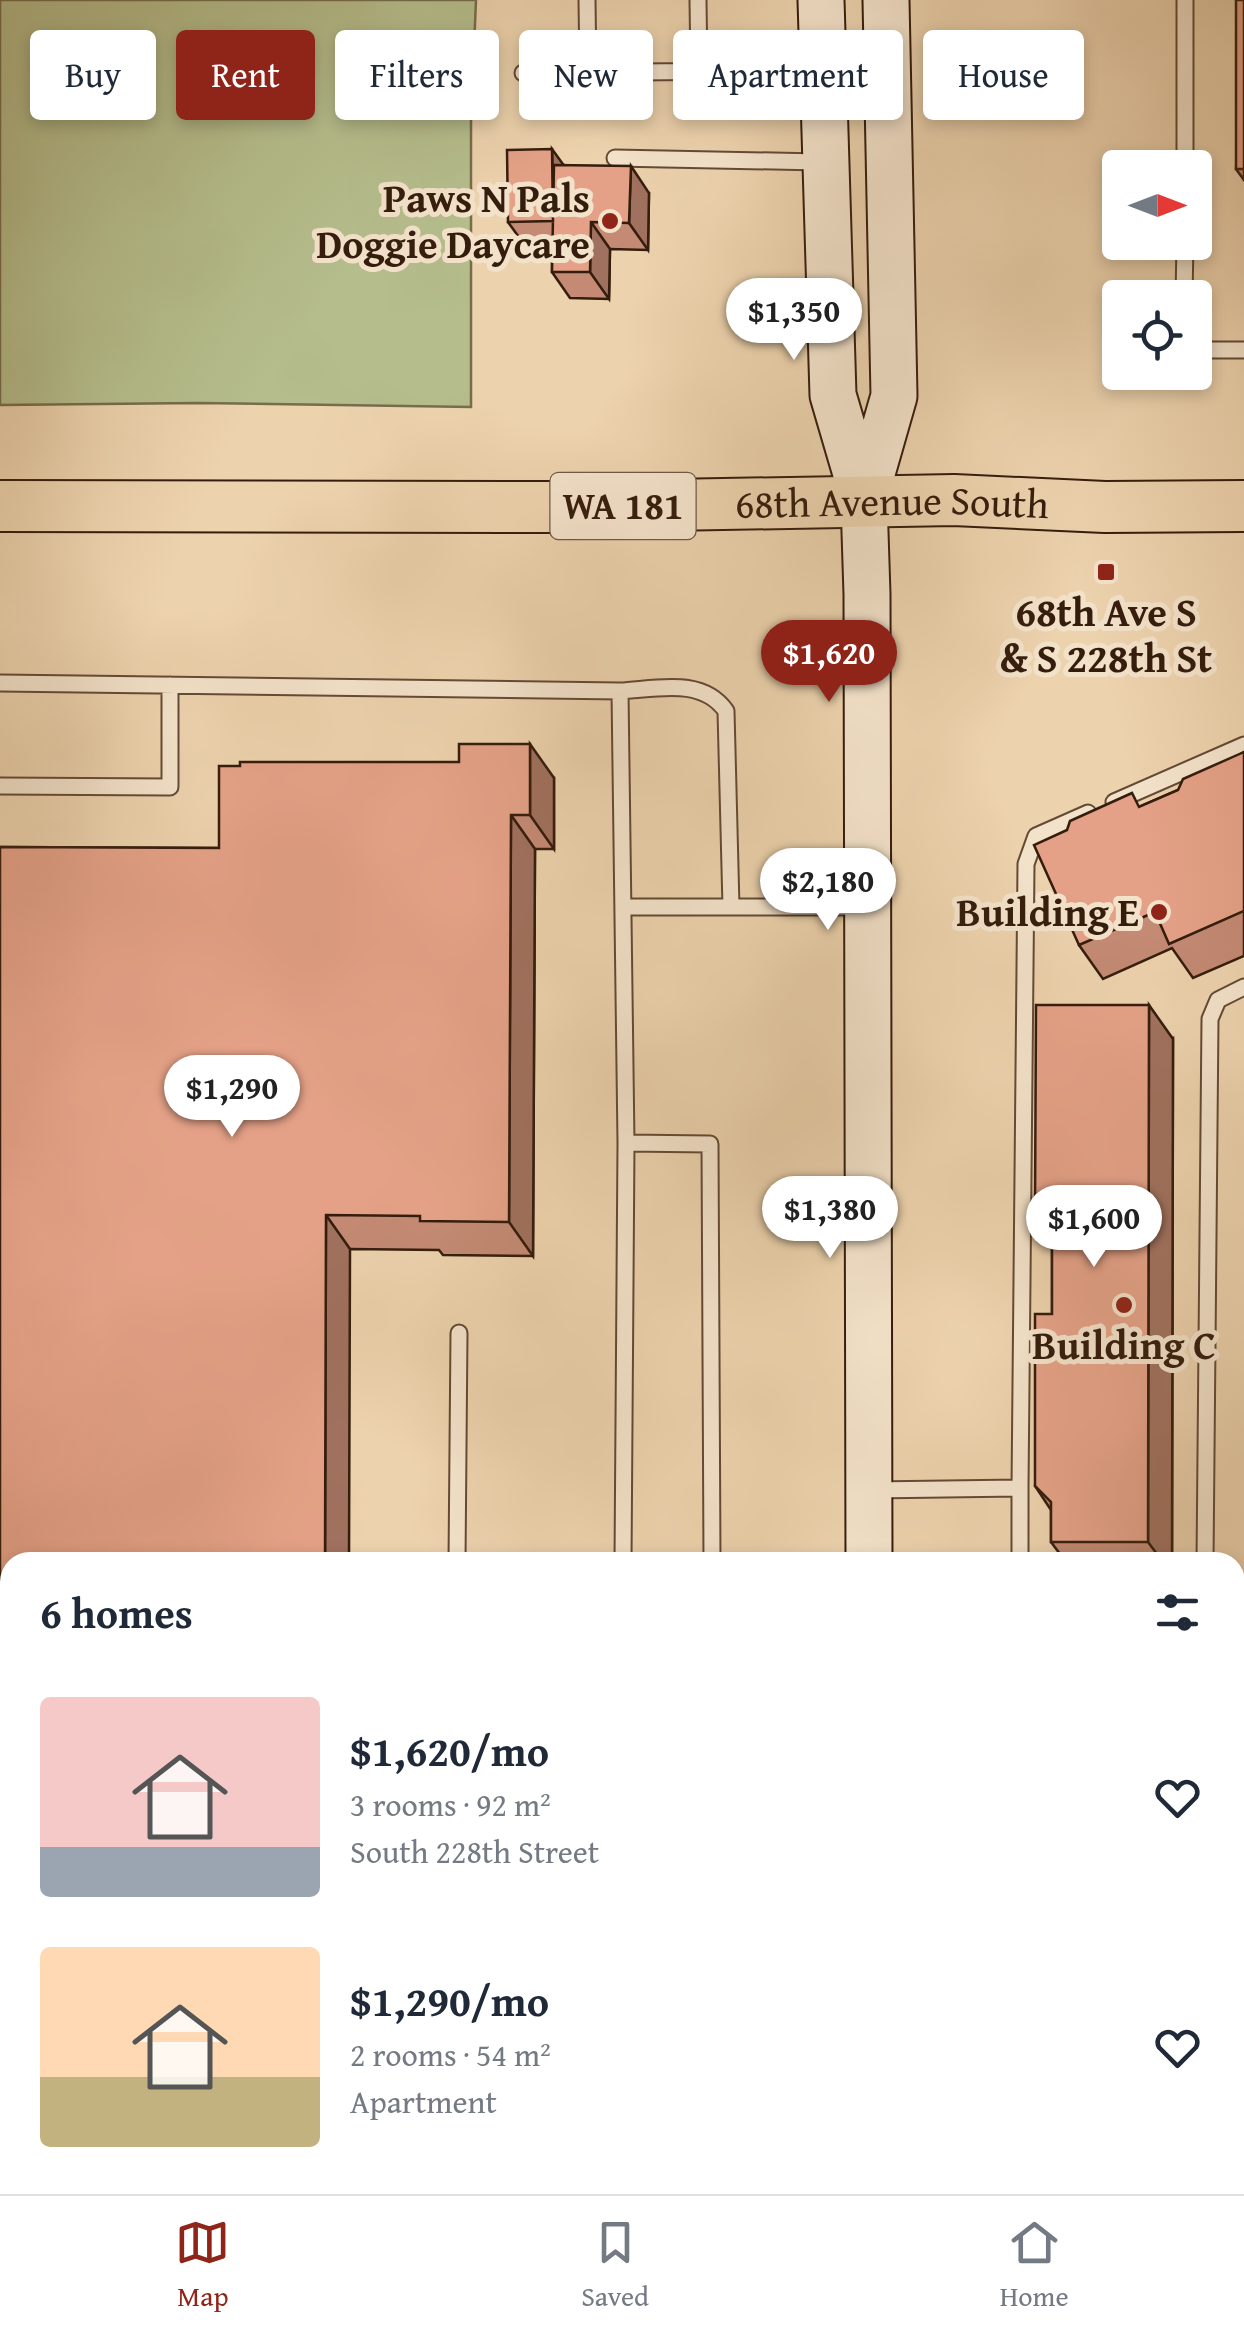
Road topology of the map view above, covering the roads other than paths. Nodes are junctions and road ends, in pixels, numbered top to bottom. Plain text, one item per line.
1 (588, 0) edge
2 (698, 0) edge
3 (821, 0) edge
4 (886, 0) edge
5 (1185, 0) edge
6 (588, 30) edge
7 (698, 30) edge
8 (1185, 150) edge
9 (615, 158) dead end
10 (824, 162) junction
11 (1212, 350) edge
12 (1244, 350) edge
13 (864, 501) junction
14 (0, 506) edge
15 (1244, 506) edge
16 (0, 683) edge
17 (170, 685) junction
18 (620, 690) junction
19 (1244, 745) edge
20 (0, 786) edge
21 (624, 907) junction
22 (730, 907) junction
23 (866, 907) junction
24 (1244, 988) edge
25 (626, 1143) junction
26 (459, 1333) dead end
27 (1020, 1488) junction
28 (868, 1490) junction
29 (458, 1552) edge
30 (623, 1552) edge
31 (712, 1552) edge
32 (869, 1552) edge
33 (1020, 1552) edge
34 (1205, 1552) edge

1 - 6 lane
2 - 7 lane
3 - 10 main road
4 - 13 main road
5 - 8 lane
9 - 10 lane
10 - 13 main road
11 - 12 lane
13 - 14 main road, 68th Avenue South / WA 181
13 - 15 main road, 68th Avenue South / WA 181
13 - 23 main road
16 - 17 lane
17 - 18 lane
17 - 20 lane
18 - 21 lane
18 - 22 lane
19 - 27 lane
21 - 22 lane
21 - 25 lane
22 - 23 lane
23 - 28 main road
24 - 34 lane
25 - 30 lane
25 - 31 lane
26 - 29 lane
27 - 28 lane
27 - 33 lane
28 - 32 main road

